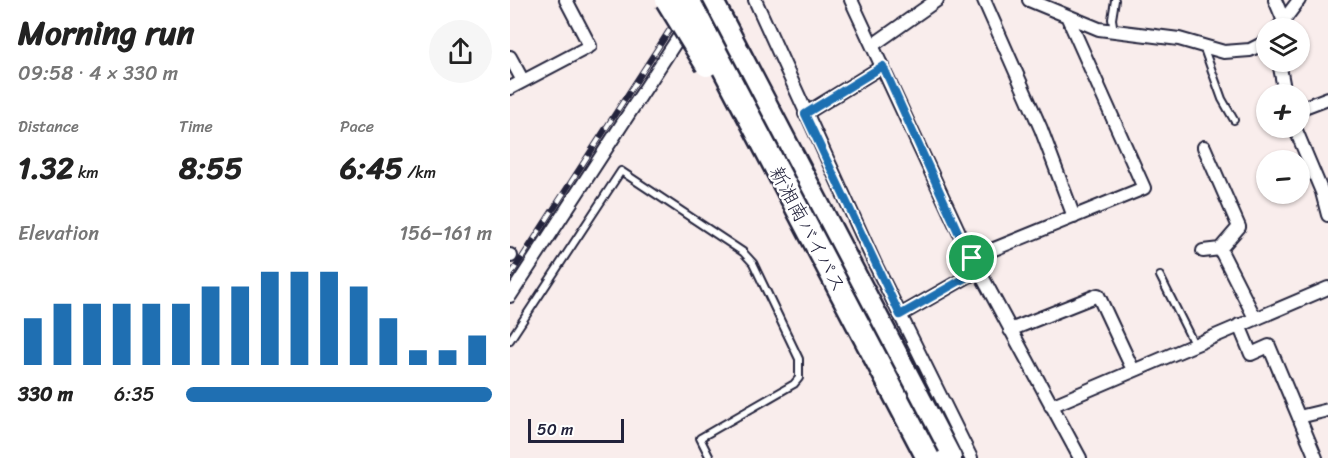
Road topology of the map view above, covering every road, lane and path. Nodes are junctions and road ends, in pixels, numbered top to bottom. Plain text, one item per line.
1 (566, 0) edge
2 (688, 0) edge
3 (703, 0) edge
4 (711, 0) edge
5 (727, 0) edge
6 (755, 0) edge
7 (937, 0) edge
8 (984, 0) edge
9 (1029, 0) edge
10 (1115, 0) edge
11 (1275, 0) edge
12 (1299, 0) edge
13 (661, 2) edge
14 (855, 3) edge
15 (1068, 18) junction
16 (1280, 18) edge
17 (1286, 18) edge
18 (1114, 32) junction
19 (873, 45) junction
20 (1203, 45) junction
21 (1256, 47) edge
22 (510, 57) edge
23 (883, 66) junction
24 (523, 81) junction
25 (510, 88) edge
26 (1328, 98) edge
27 (1310, 105) edge
28 (805, 114) junction
29 (1234, 120) dead end
30 (1300, 138) edge
31 (1204, 147) dead end
32 (785, 185) junction
33 (1325, 191) edge
34 (1328, 215) edge
35 (1074, 217) junction
36 (841, 249) junction
37 (1220, 249) junction
38 (1203, 251) dead end
39 (972, 258) junction
40 (979, 270) junction
41 (1160, 276) dead end
42 (1328, 288) edge
43 (510, 296) edge
44 (900, 315) junction
45 (1255, 318) junction
46 (1239, 325) junction
47 (1010, 330) junction
48 (510, 340) edge
49 (1194, 344) junction
50 (1133, 370) junction
51 (1051, 406) junction
52 (1328, 410) edge
53 (1299, 417) junction
54 (710, 458) edge
55 (928, 458) edge
56 (950, 458) edge
57 (971, 458) edge
58 (1080, 458) edge
59 (1316, 458) edge

1 - 24 street
2 - 32 highway, 新湘南バイパス, bridge
3 - 43 street
4 - 36 highway, 新湘南バイパス
5 - 36 highway
6 - 28 street
7 - 19 street
8 - 35 street
9 - 15 street
10 - 18 lane
11 - 16 street
12 - 17 street
13 - 32 highway, bridge
14 - 19 street
15 - 18 street
15 - 35 street
18 - 20 street
19 - 23 street
20 - 21 street
20 - 29 lane
22 - 24 street
23 - 28 street
23 - 39 street
24 - 25 street
26 - 27 street
28 - 44 street
30 - 33 street
31 - 37 street
32 - 55 highway, 新湘南バイパス, bridge
33 - 34 street
35 - 39 street
36 - 56 highway, 新湘南バイパス
37 - 38 street
37 - 45 street
39 - 40 street
40 - 44 street
40 - 47 street
41 - 49 lane
42 - 45 street
44 - 57 street
45 - 46 street
46 - 49 street
46 - 53 street
47 - 50 street
47 - 51 street
48 - 54 lane
49 - 50 street
50 - 51 street
51 - 58 street
52 - 53 street
53 - 59 street

